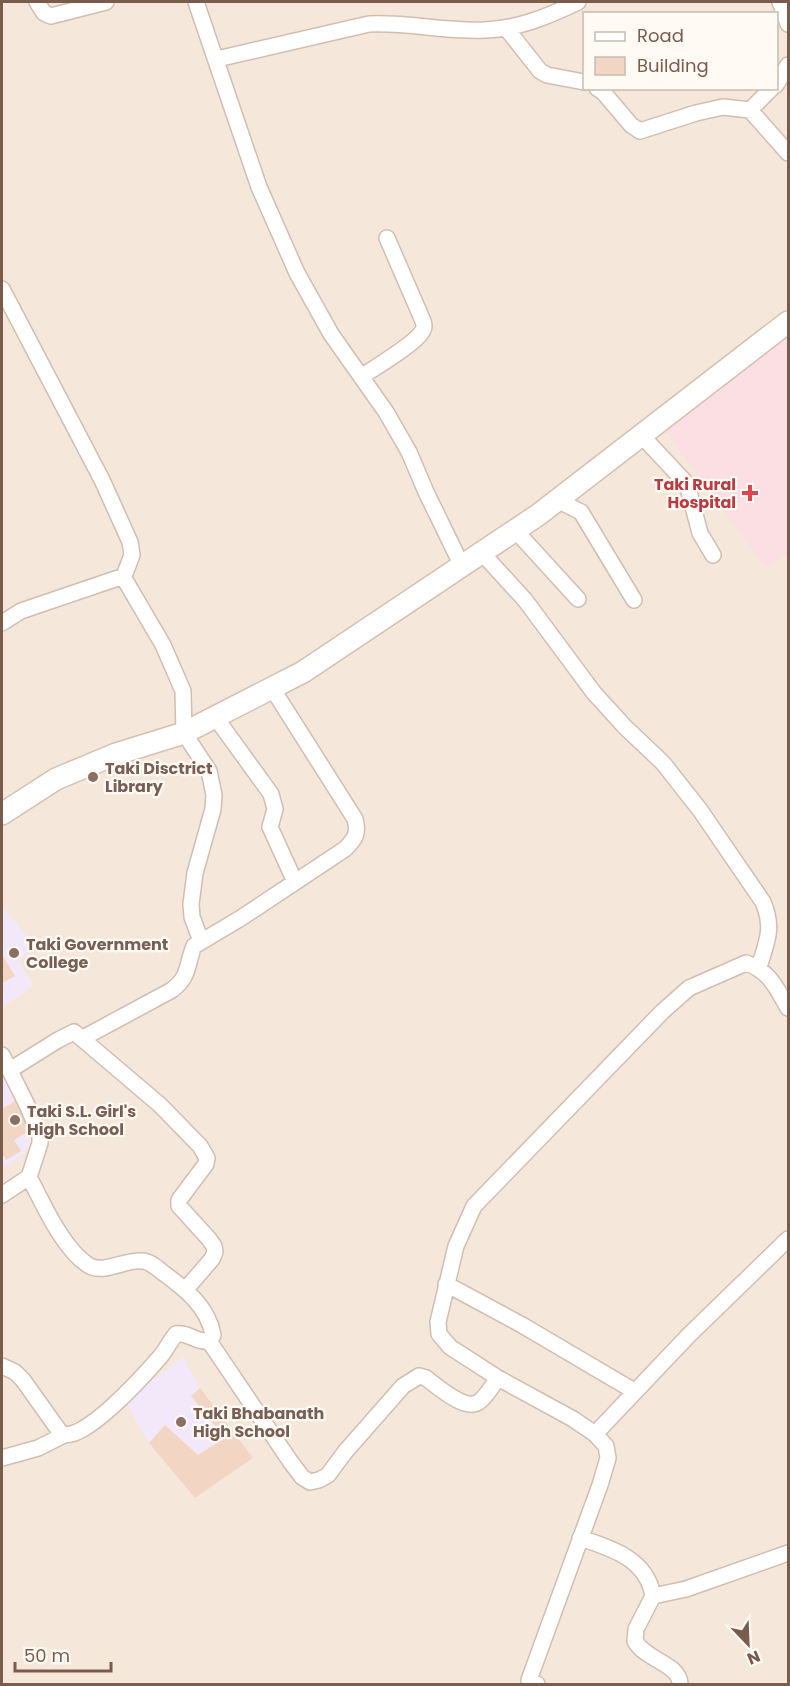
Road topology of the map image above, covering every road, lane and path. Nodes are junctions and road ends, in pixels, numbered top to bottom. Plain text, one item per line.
1 (37, 2) edge
2 (100, 2) edge
3 (196, 2) edge
4 (578, 2) edge
5 (780, 2) edge
6 (789, 24) edge
7 (506, 28) junction
8 (217, 59) junction
9 (789, 65) edge
10 (583, 82) edge
11 (778, 83) edge
12 (600, 90) edge
13 (770, 90) edge
14 (750, 110) junction
15 (789, 153) edge
16 (387, 238) dead end
17 (2, 289) edge
18 (789, 322) edge
19 (361, 377) junction
20 (641, 435) junction
21 (557, 500) junction
22 (515, 530) junction
23 (482, 553) junction
24 (713, 555) dead end
25 (462, 566) junction
26 (124, 576) junction
27 (578, 599) dead end
28 (634, 600) dead end
29 (2, 623) edge
30 (272, 688) junction
31 (216, 718) junction
32 (184, 733) junction
33 (2, 814) edge
34 (295, 882) junction
35 (201, 941) junction
36 (759, 967) junction
37 (789, 1008) edge
38 (83, 1038) junction
39 (2, 1055) edge
40 (10, 1070) junction
41 (29, 1177) junction
42 (2, 1195) edge
43 (789, 1239) edge
44 (446, 1284) junction
45 (186, 1289) junction
46 (208, 1341) junction
47 (2, 1366) edge
48 (498, 1378) junction
49 (634, 1391) junction
50 (595, 1434) junction
51 (64, 1435) junction
52 (2, 1458) edge
53 (580, 1538) junction
54 (789, 1553) edge
55 (653, 1596) junction
56 (531, 1683) edge
57 (680, 1684) edge

1 - 2 street
3 - 8 street
4 - 7 street
5 - 6 street
7 - 8 street
7 - 10 street
8 - 19 street
9 - 11 street
12 - 14 street
13 - 14 street
14 - 15 street
16 - 19 street
17 - 26 street
18 - 20 street
19 - 25 street
20 - 21 street
20 - 24 street
21 - 22 street
21 - 28 street
22 - 23 street
22 - 27 street
23 - 25 street
23 - 36 street
25 - 30 street
26 - 29 street
26 - 32 street
30 - 31 street
30 - 34 street
31 - 32 street
31 - 34 street
32 - 33 street
32 - 35 street
34 - 35 street
35 - 38 street
36 - 37 street
36 - 44 street
38 - 40 street
38 - 45 street
39 - 40 street
40 - 41 street
41 - 42 street
41 - 45 street
43 - 49 street
44 - 48 street
44 - 49 street
45 - 46 street
46 - 48 street
46 - 51 street
47 - 51 street
48 - 50 street
49 - 50 street
50 - 53 street
51 - 52 street
53 - 55 street
53 - 56 street
54 - 55 street
55 - 57 street

